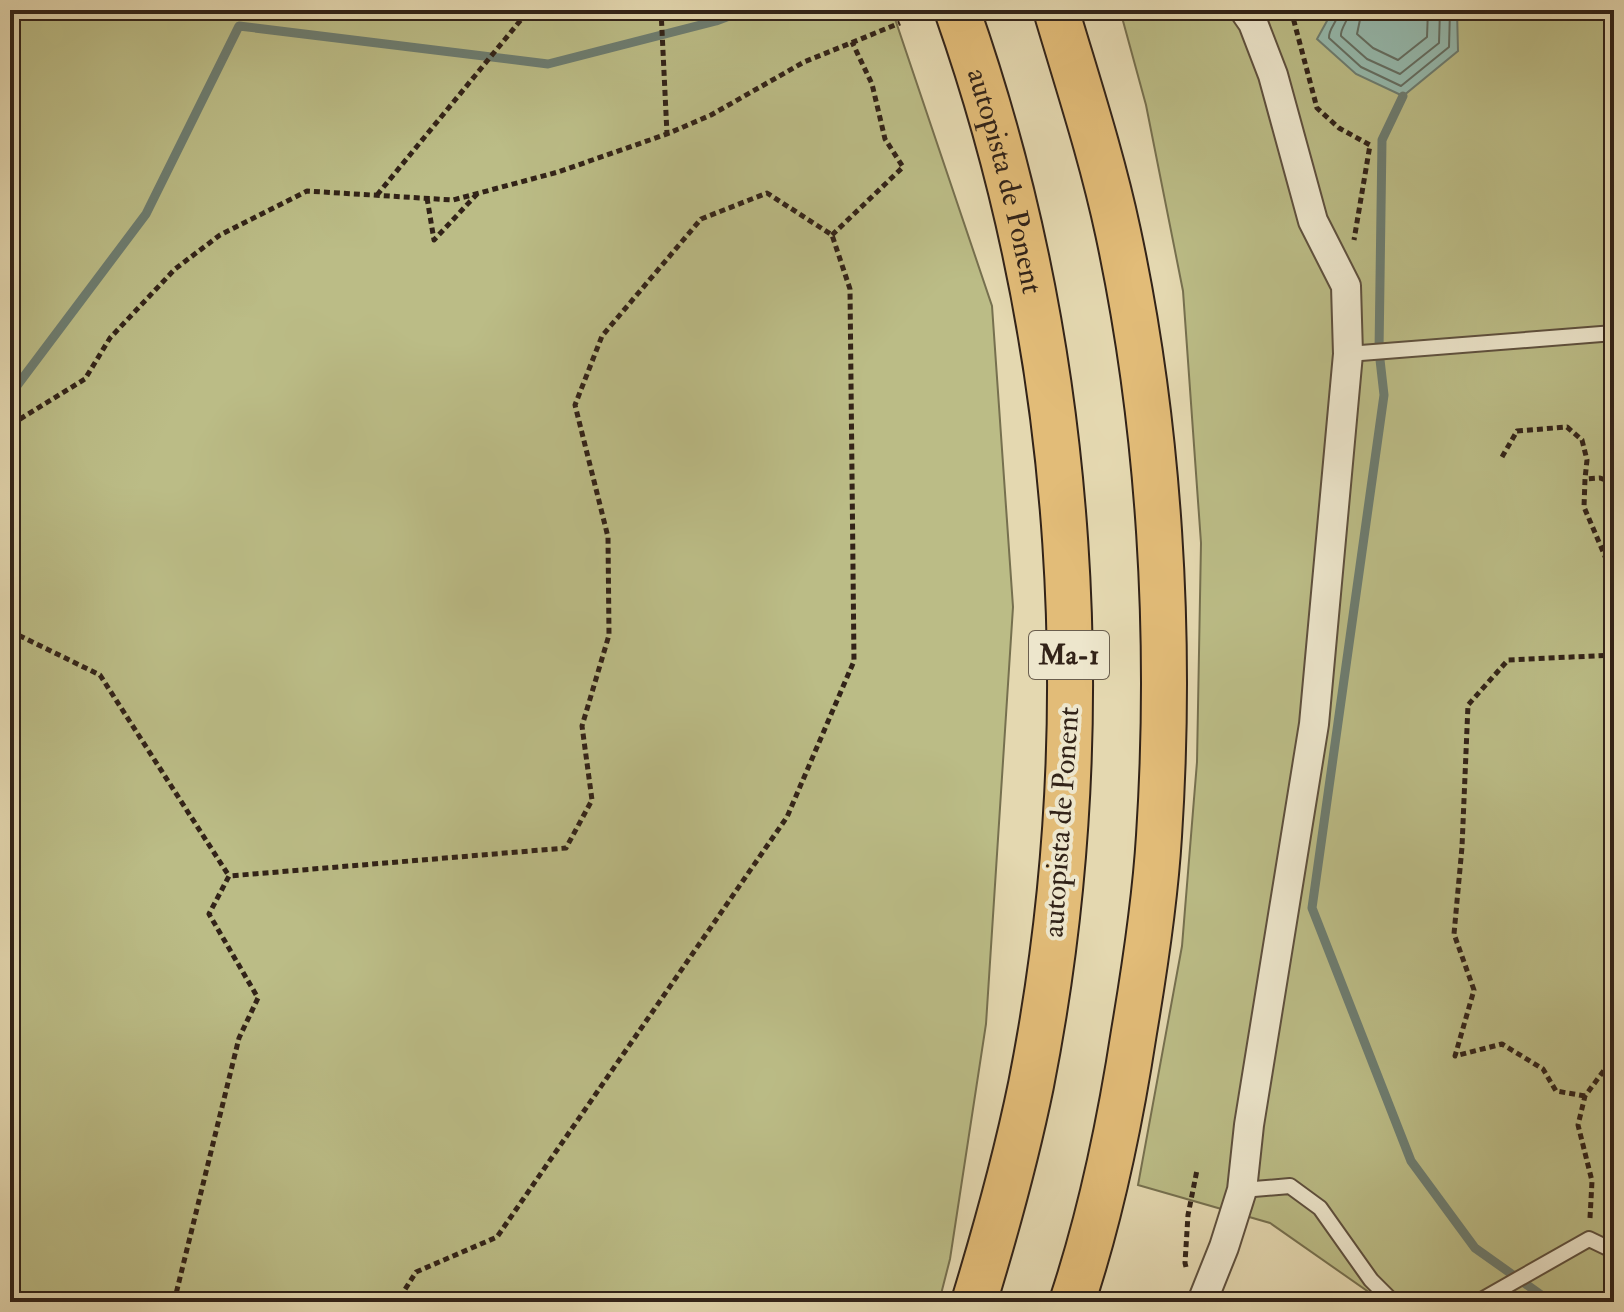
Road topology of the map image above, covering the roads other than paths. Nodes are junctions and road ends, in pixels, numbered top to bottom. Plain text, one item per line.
1 (957, 10) edge
2 (1056, 10) edge
3 (1244, 10) edge
4 (1614, 333) edge
5 (1348, 354) junction
6 (1242, 1190) junction
7 (1614, 1251) edge
8 (974, 1302) edge
9 (1072, 1302) edge
10 (1202, 1302) edge
11 (1393, 1302) edge
12 (1478, 1302) edge

1 - 8 highway, autopista de Ponent / Ma-1
2 - 9 highway
3 - 5 street
4 - 5 lane
5 - 6 street
6 - 10 street
6 - 11 lane
7 - 12 lane

